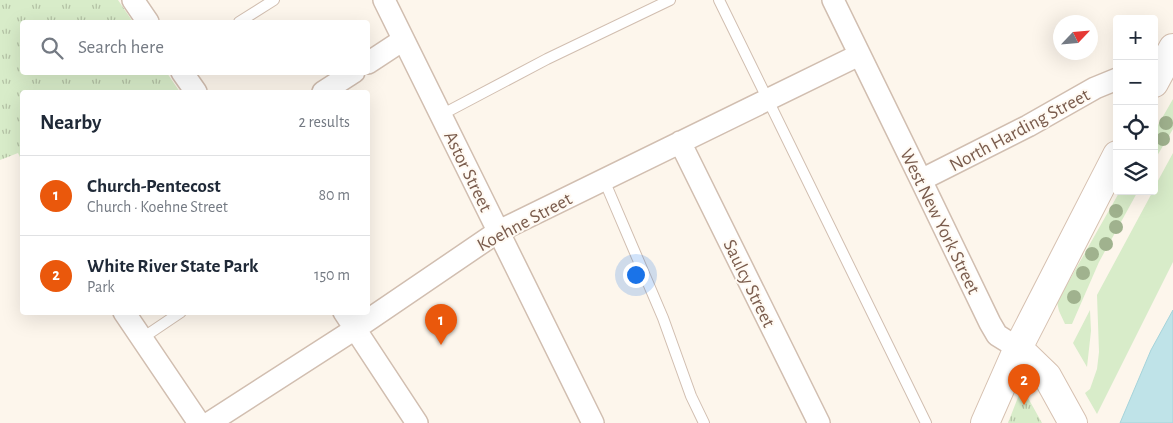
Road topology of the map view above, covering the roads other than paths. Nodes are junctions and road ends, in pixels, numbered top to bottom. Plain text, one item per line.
1 (133, 0) edge
2 (274, 0) edge
3 (670, 0) edge
4 (719, 0) edge
5 (832, 0) edge
6 (390, 2) edge
7 (147, 20) edge
8 (242, 20) edge
9 (404, 40) junction
10 (1165, 54) edge
11 (860, 55) junction
12 (370, 63) edge
13 (1158, 72) edge
14 (184, 75) edge
15 (349, 75) edge
16 (1113, 81) edge
17 (195, 90) edge
18 (326, 90) edge
19 (768, 100) junction
20 (441, 115) junction
21 (680, 142) junction
22 (1113, 163) edge
23 (604, 180) junction
24 (921, 180) junction
25 (499, 231) junction
26 (370, 308) edge
27 (126, 315) edge
28 (177, 315) edge
29 (349, 321) edge
30 (141, 339) junction
31 (1018, 348) junction
32 (199, 423) edge
33 (209, 423) edge
34 (417, 423) edge
35 (593, 423) edge
36 (704, 423) edge
37 (819, 423) edge
38 (926, 423) edge
39 (984, 423) edge
40 (1073, 423) edge

1 - 7 street
2 - 8 lane
3 - 20 lane
4 - 19 lane
5 - 11 street, West New York Street
6 - 9 street, Astor Street
9 - 12 street
9 - 20 street, Astor Street
10 - 13 main road
11 - 19 street, Koehne Street
11 - 24 street, West New York Street
14 - 17 street
15 - 18 street
16 - 24 street, North Harding Street
19 - 21 street, Koehne Street
19 - 38 lane
20 - 25 street, Astor Street
21 - 23 street, Koehne Street
21 - 37 street, Saulcy Street
22 - 31 main road
23 - 25 street, Koehne Street
23 - 36 lane
24 - 31 street, West New York Street
25 - 26 street, Koehne Street
25 - 35 street, Astor Street
27 - 30 street
28 - 30 lane
29 - 33 street, Koehne Street
29 - 34 street
30 - 32 street
31 - 39 main road
31 - 40 main road, West New York Street

